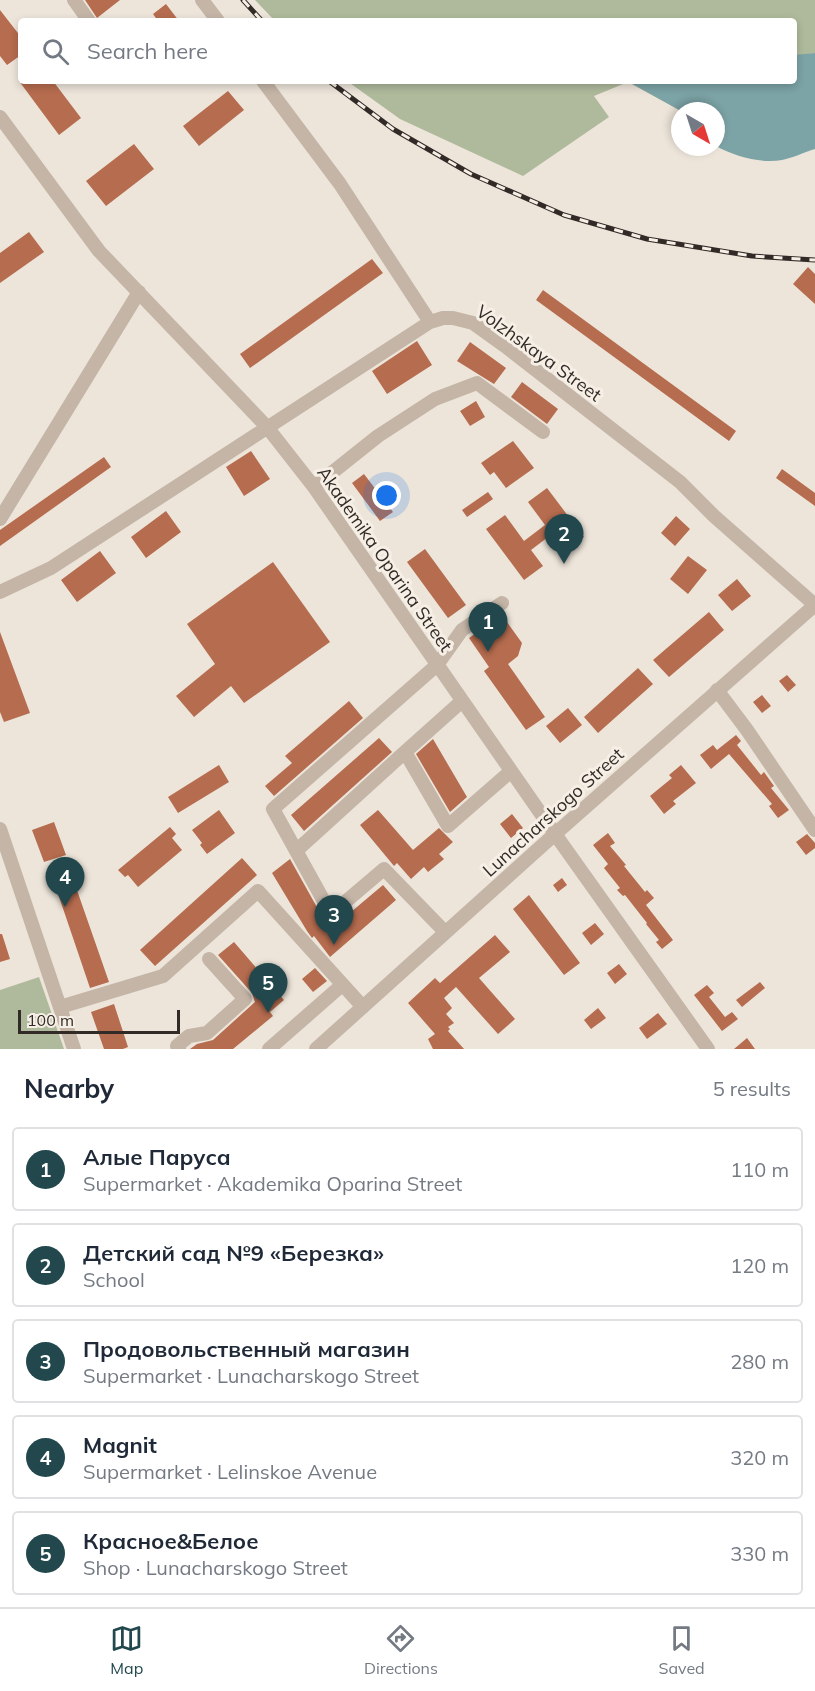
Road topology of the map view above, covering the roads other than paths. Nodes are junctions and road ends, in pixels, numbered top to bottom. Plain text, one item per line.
1 (74, 0) edge
2 (202, 0) edge
3 (87, 18) edge
4 (216, 18) edge
5 (265, 84) edge
6 (0, 117) edge
7 (139, 292) junction
8 (430, 322) junction
9 (267, 427) junction
10 (543, 432) dead end
11 (314, 487) junction
12 (0, 519) edge
13 (0, 592) edge
14 (502, 603) dead end
15 (815, 605) edge
16 (437, 665) junction
17 (717, 690) junction
18 (462, 701) junction
19 (405, 752) junction
20 (511, 771) junction
21 (815, 830) edge
22 (0, 832) edge
23 (555, 834) junction
24 (296, 851) junction
25 (445, 932) junction
26 (209, 959) dead end
27 (342, 985) junction
28 (60, 1007) junction
29 (363, 1007) junction
30 (277, 1047) edge
31 (74, 1049) edge
32 (179, 1049) edge
33 (316, 1049) edge
34 (708, 1049) edge

1 - 3 street
2 - 4 street
5 - 8 street
6 - 7 street, Akademika Oparina Street
7 - 9 street, Akademika Oparina Street
7 - 12 street
8 - 9 street
8 - 15 street, Volzhskaya Street
9 - 11 street, Akademika Oparina Street
9 - 13 street
10 - 11 street
11 - 16 street, Akademika Oparina Street
14 - 16 street
15 - 17 street, Lunacharskogo Street
16 - 18 street, Akademika Oparina Street
16 - 24 street
17 - 21 street
17 - 23 street, Lunacharskogo Street
18 - 19 street
18 - 20 street, Akademika Oparina Street
19 - 20 street
19 - 24 street
20 - 23 street, Akademika Oparina Street
22 - 28 street
23 - 25 street, Lunacharskogo Street
23 - 34 street, Akademika Oparina Street
24 - 25 street
25 - 29 street, Lunacharskogo Street
26 - 32 street
27 - 28 street
27 - 29 street
27 - 30 street
28 - 31 street
29 - 33 street, Lunacharskogo Street

